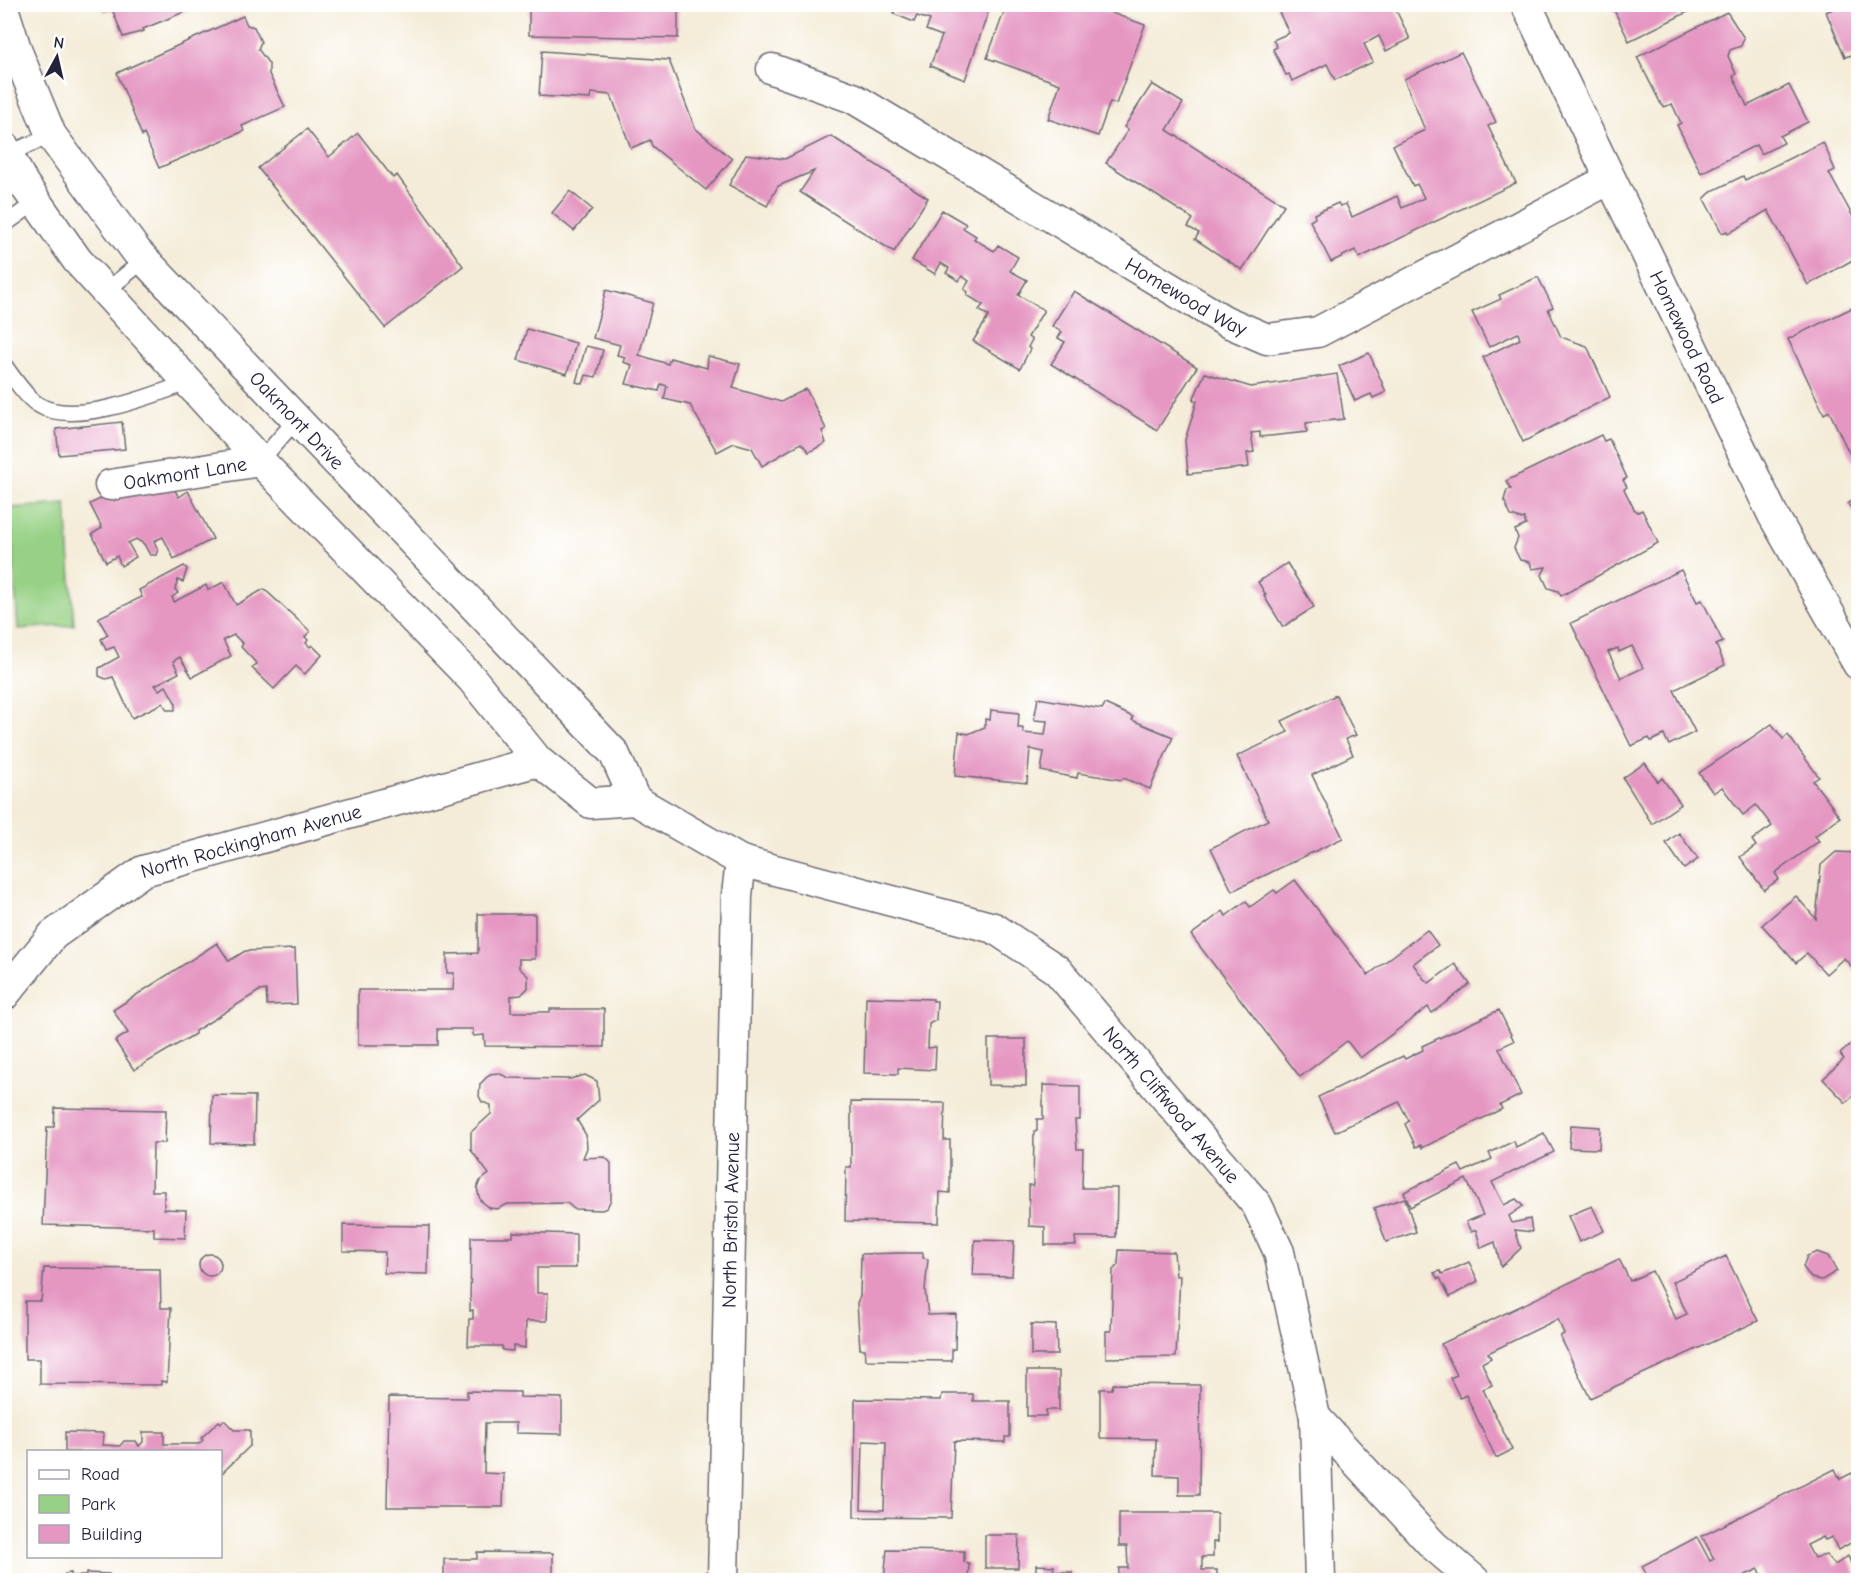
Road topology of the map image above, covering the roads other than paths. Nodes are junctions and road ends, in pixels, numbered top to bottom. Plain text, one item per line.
1 (1526, 4) edge
2 (4, 11) edge
3 (772, 69) dead end
4 (51, 135) junction
5 (6, 151) edge
6 (1610, 179) junction
7 (36, 202) junction
8 (4, 225) edge
9 (144, 260) junction
10 (106, 291) junction
11 (4, 365) edge
12 (189, 382) junction
13 (296, 420) junction
14 (260, 461) junction
15 (110, 485) dead end
16 (1858, 664) edge
17 (538, 761) junction
18 (634, 800) junction
19 (741, 861) junction
20 (4, 995) edge
21 (1315, 1417) junction
22 (723, 1581) edge
23 (1320, 1581) edge
24 (1474, 1581) edge

1 - 6 street, Homewood Road
2 - 4 street, Oakmont Drive
3 - 6 street, Homewood Way
4 - 5 lane
4 - 9 street, Oakmont Drive
5 - 7 street
6 - 16 street, Homewood Road
7 - 8 lane
7 - 10 street
9 - 10 lane
9 - 13 street, Oakmont Drive
10 - 12 street
11 - 12 lane
12 - 14 street
13 - 14 lane
13 - 18 street, Oakmont Drive
14 - 15 street, Oakmont Lane
14 - 17 street
17 - 18 street
17 - 20 street, North Rockingham Avenue
18 - 19 street
19 - 21 street, North Cliffwood Avenue
19 - 22 street, North Bristol Avenue
21 - 23 street, North Cliffwood Avenue
21 - 24 street

